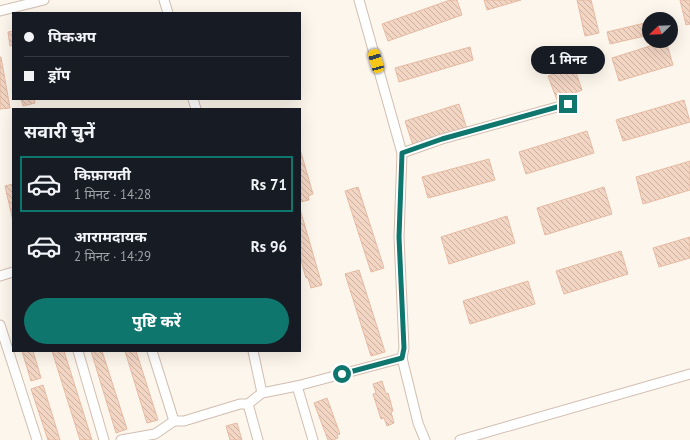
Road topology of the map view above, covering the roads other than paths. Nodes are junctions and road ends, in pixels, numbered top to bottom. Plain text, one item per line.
1 (44, 0) edge
2 (164, 0) edge
3 (359, 0) edge
4 (0, 11) edge
5 (168, 12) edge
6 (568, 104) dead end
7 (402, 153) junction
8 (12, 272) edge
9 (0, 276) edge
10 (0, 325) edge
11 (78, 352) edge
12 (152, 352) edge
13 (253, 352) edge
14 (402, 358) junction
15 (690, 374) edge
16 (297, 386) junction
17 (262, 393) junction
18 (248, 404) junction
19 (174, 421) junction
20 (155, 437) edge
21 (37, 440) edge
22 (104, 440) edge
23 (121, 440) edge
24 (258, 440) edge
25 (313, 440) edge
26 (425, 440) edge
27 (460, 440) edge

1 - 4 street
2 - 5 street
3 - 7 street
6 - 7 street
7 - 14 street
8 - 9 street
10 - 21 street
11 - 22 street
12 - 19 street
13 - 17 street
14 - 16 street
14 - 26 street
15 - 27 street
16 - 17 street
16 - 25 street
17 - 18 street
18 - 19 street
18 - 24 street
19 - 20 street
20 - 23 street

